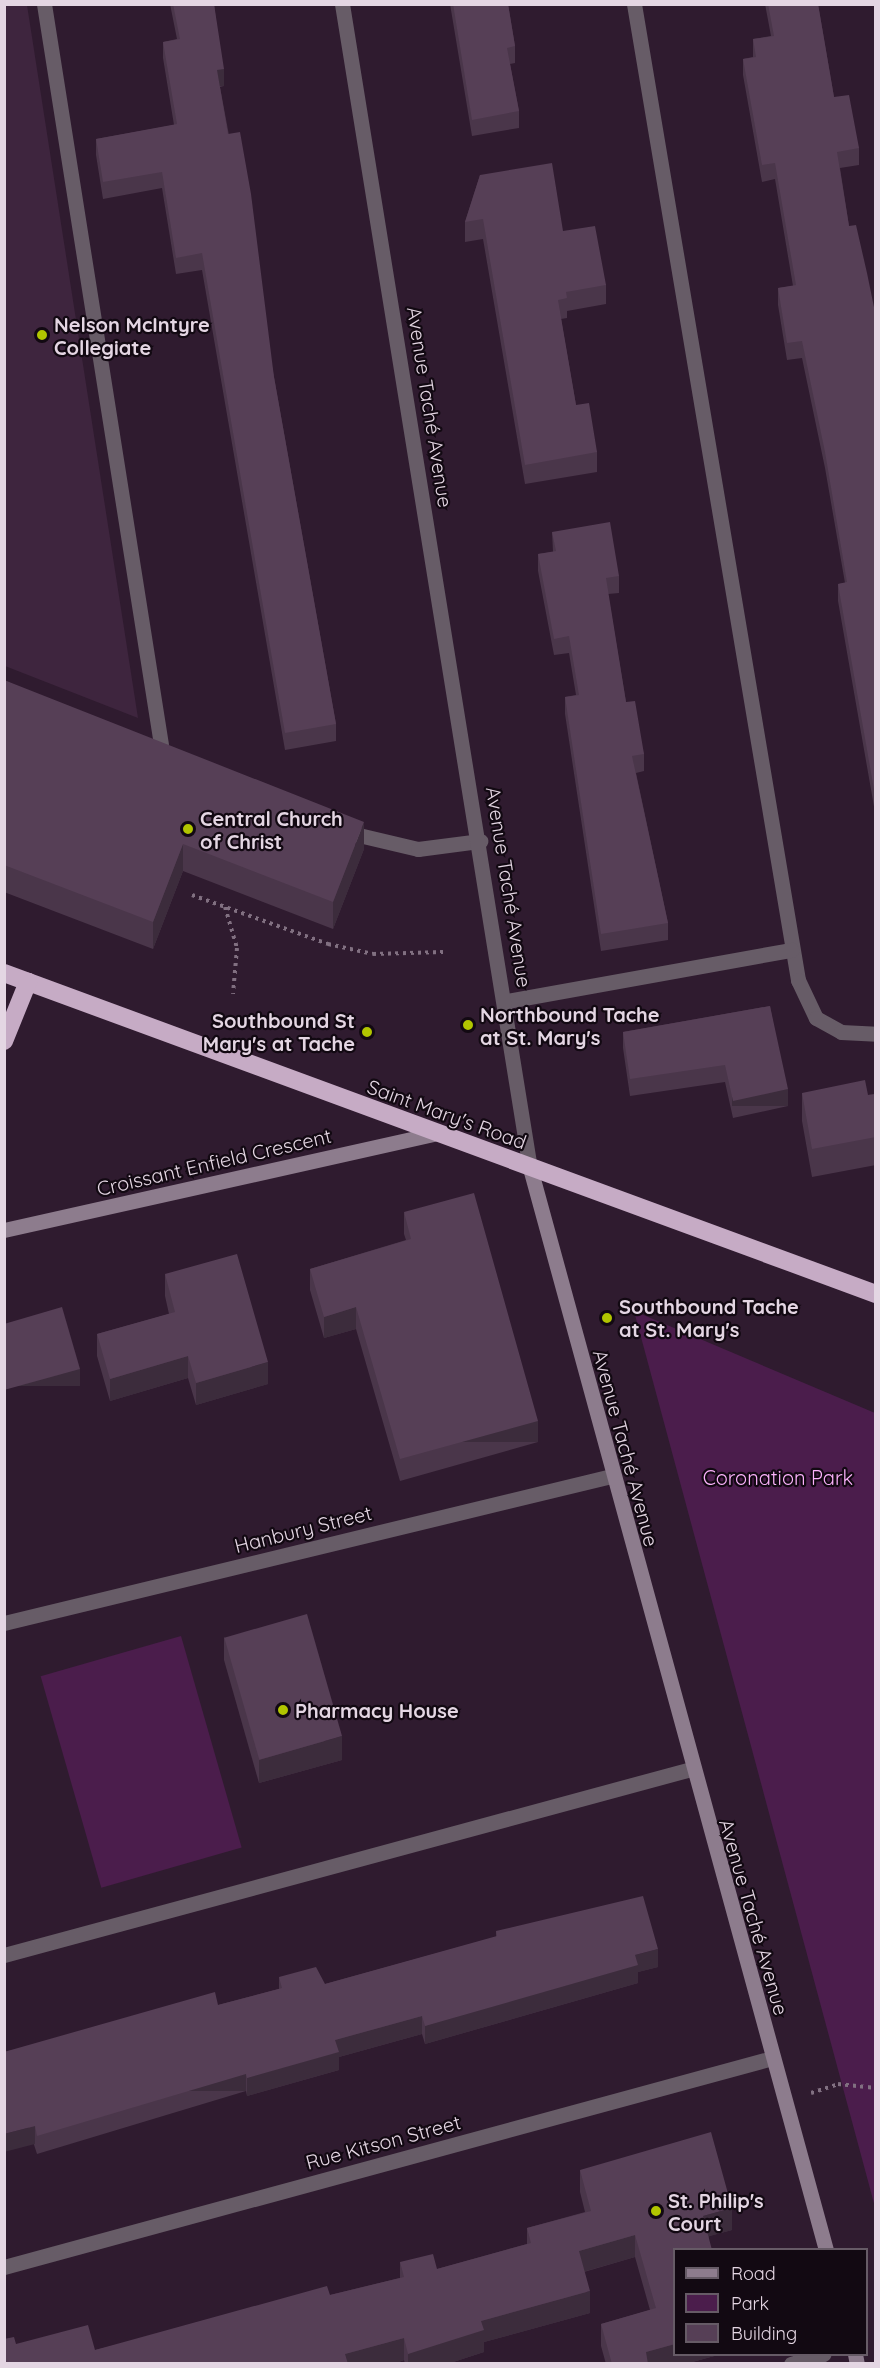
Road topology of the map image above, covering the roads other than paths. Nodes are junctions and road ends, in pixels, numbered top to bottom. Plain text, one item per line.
1 (44, 4) edge
2 (342, 4) edge
3 (634, 4) edge
4 (139, 736) edge
5 (161, 744) junction
6 (182, 754) edge
7 (328, 824) edge
8 (480, 841) junction
9 (791, 950) junction
10 (4, 973) edge
11 (28, 982) junction
12 (507, 1001) junction
13 (876, 1034) edge
14 (4, 1041) edge
15 (434, 1134) junction
16 (530, 1168) junction
17 (4, 1230) edge
18 (876, 1294) edge
19 (611, 1476) junction
20 (4, 1623) edge
21 (691, 1769) junction
22 (4, 1955) edge
23 (772, 2058) junction
24 (825, 2248) edge
25 (4, 2267) edge
26 (820, 2356) edge
27 (791, 2364) edge

1 - 5 street
2 - 8 street, Avenue Taché Avenue
3 - 9 street
4 - 5 street
5 - 6 street
7 - 8 street
8 - 12 street, Avenue Taché Avenue
9 - 12 street
9 - 13 street
10 - 11 highway, Saint Mary's Road
11 - 14 highway
11 - 15 highway, Saint Mary's Road
12 - 16 street, Avenue Taché Avenue
15 - 16 highway, Saint Mary's Road
15 - 17 street, Croissant Enfield Crescent
16 - 18 highway, Saint Mary's Road
16 - 19 street, Avenue Taché Avenue
19 - 20 street, Hanbury Street
19 - 21 street, Avenue Taché Avenue
21 - 22 street
21 - 23 street, Avenue Taché Avenue
23 - 24 street, Avenue Taché Avenue
23 - 25 street, Rue Kitson Street
26 - 27 street

